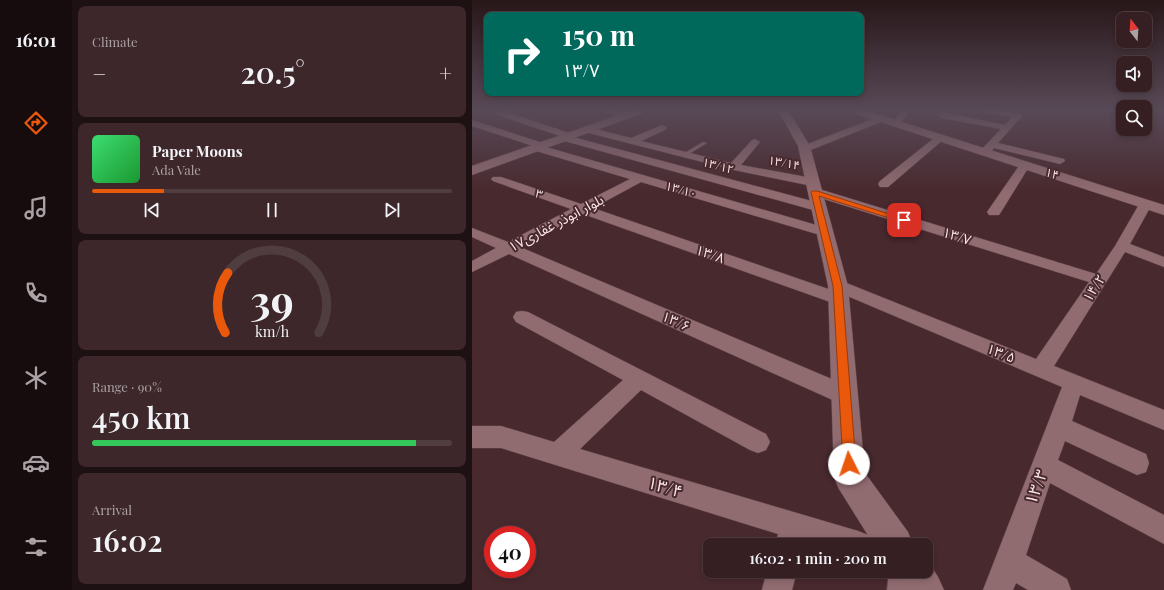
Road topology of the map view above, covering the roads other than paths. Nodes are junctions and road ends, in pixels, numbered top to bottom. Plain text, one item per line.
1 (941, 137) edge
2 (513, 138) edge
3 (566, 138) edge
4 (569, 138) edge
5 (618, 138) edge
6 (640, 138) edge
7 (798, 138) edge
8 (833, 138) edge
9 (943, 138) edge
10 (999, 138) edge
11 (632, 141) junction
12 (755, 142) dead end
13 (705, 143) dead end
14 (539, 147) junction
15 (804, 149) junction
16 (989, 149) junction
17 (685, 154) junction
18 (1060, 161) dead end
19 (1025, 165) junction
20 (734, 167) junction
21 (475, 169) edge
22 (640, 178) junction
23 (497, 179) dead end
24 (884, 184) dead end
25 (815, 194) junction
26 (1146, 204) junction
27 (582, 209) junction
28 (1164, 210) edge
29 (994, 212) dead end
30 (472, 232) edge
31 (824, 232) junction
32 (1122, 246) junction
33 (508, 248) junction
34 (1164, 262) edge
35 (472, 267) edge
36 (1099, 280) junction
37 (838, 293) junction
38 (522, 317) dead end
39 (1040, 370) junction
40 (639, 379) junction
41 (1074, 383) junction
42 (845, 395) junction
43 (1164, 420) edge
44 (1058, 426) junction
45 (472, 437) edge
46 (758, 442) dead end
47 (558, 454) junction
48 (1138, 463) dead end
49 (1043, 466) junction
50 (1164, 530) edge
51 (792, 536) edge
52 (807, 538) edge
53 (890, 538) edge
54 (1008, 561) junction
55 (780, 578) edge
56 (903, 578) edge
57 (917, 578) edge
58 (777, 590) edge
59 (902, 590) edge
60 (925, 590) edge
61 (998, 590) edge
62 (1056, 590) edge

1 - 24 street
2 - 14 street, ۱۳/۱۰
3 - 14 street
4 - 25 street, ۱۳/۱۲
5 - 11 street, ۱۳/۱۴
6 - 11 street
7 - 15 street
8 - 15 street
9 - 16 street, ۱۴
10 - 16 street
11 - 17 street, ۱۳/۱۴
12 - 20 street
13 - 17 lane
14 - 21 street
14 - 22 street, ۱۳/۱۰
15 - 25 street
16 - 18 street
16 - 19 street, ۱۴
17 - 20 street, ۱۳/۱۴
19 - 26 street, ۱۴
19 - 29 street
20 - 25 street, ۱۳/۱۴
22 - 27 street, بلوار ابوذر غفاری۱۷
22 - 31 street, ۱۳/۱۰
23 - 27 street, ۳
25 - 31 street
25 - 36 street, ۱۳/۷
26 - 28 street, ۱۴
26 - 32 street, ۱۴/۲
27 - 33 street, بلوار ابوذر غفاری۱۷
27 - 37 street, ۱۳/۸
30 - 33 street, ۱۳/۶
31 - 37 street
32 - 34 street
32 - 36 street, ۱۴/۲
33 - 35 street, بلوار ابوذر غفاری۱۷
33 - 42 street, ۱۳/۶
36 - 39 street, ۱۴/۲
37 - 39 street, ۱۳/۵
37 - 42 street
38 - 40 street
39 - 41 street, ۱۳/۵
40 - 46 street
40 - 47 street
41 - 43 street, ۱۳/۵
41 - 44 street, ۱۳/۳
42 - 53 street
44 - 48 street
44 - 49 street, ۱۳/۳
45 - 47 street, ۱۳/۴
47 - 51 street, ۱۳/۴
49 - 50 street
49 - 54 street, ۱۳/۳
51 - 52 street, ۱۳/۴
54 - 61 street, ۱۳/۳
54 - 62 street
55 - 58 street
56 - 59 street
57 - 60 street

